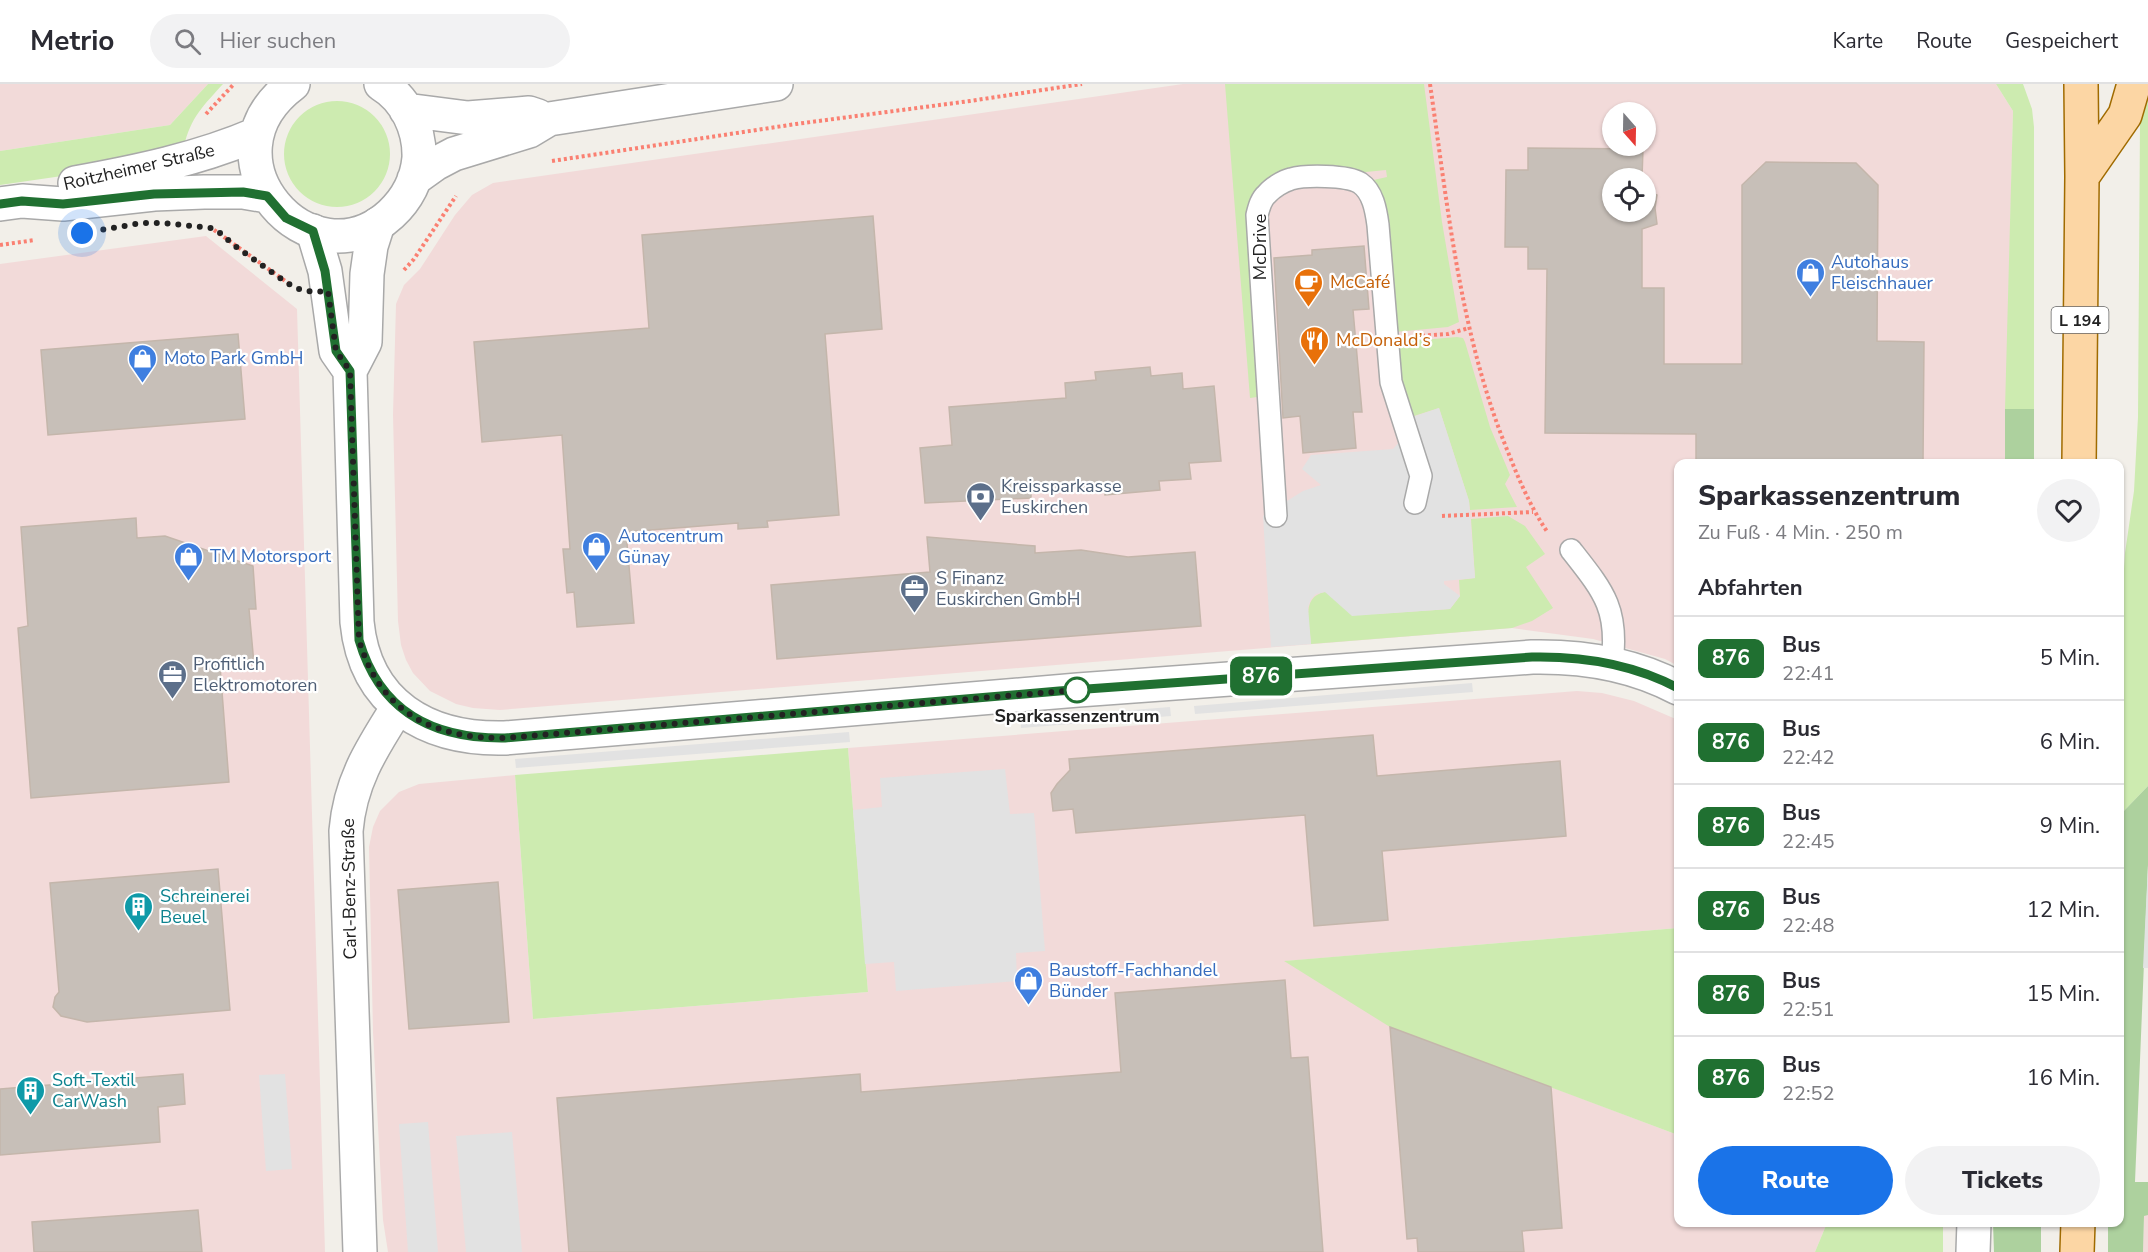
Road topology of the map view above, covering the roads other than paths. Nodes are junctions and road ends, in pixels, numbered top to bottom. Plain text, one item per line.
1 (293, 84) edge
2 (381, 84) edge
3 (776, 84) edge
4 (2058, 84) edge
5 (2134, 84) edge
6 (2080, 96) edge
7 (406, 110) junction
8 (549, 119) junction
9 (257, 134) junction
10 (2082, 177) junction
11 (414, 180) junction
12 (267, 196) junction
13 (11, 202) edge
14 (378, 224) junction
15 (313, 231) junction
16 (350, 371) junction
17 (2079, 459) edge
18 (1415, 503) dead end
19 (1275, 516) dead end
20 (1571, 550) road end
21 (1612, 664) junction
22 (1674, 686) edge
23 (398, 707) junction
24 (1974, 1227) edge
25 (2078, 1227) edge
26 (360, 1252) edge
27 (1973, 1252) edge
28 (2077, 1252) edge

1 - 9 street
2 - 7 street
3 - 8 street
4 - 6 main road, L 194
5 - 10 main road
6 - 10 main road, L 194
7 - 8 street
7 - 11 street
8 - 11 street
9 - 12 street
9 - 13 street, Roitzheimer Straße
10 - 17 main road, L 194
11 - 14 street
12 - 13 street, Roitzheimer Straße
12 - 15 street
14 - 15 street
14 - 16 street
15 - 16 street
16 - 23 street
18 - 19 lane, McDrive
20 - 21 lane
21 - 22 street
21 - 23 street
23 - 26 street, Carl-Benz-Straße
24 - 27 street
25 - 28 main road

